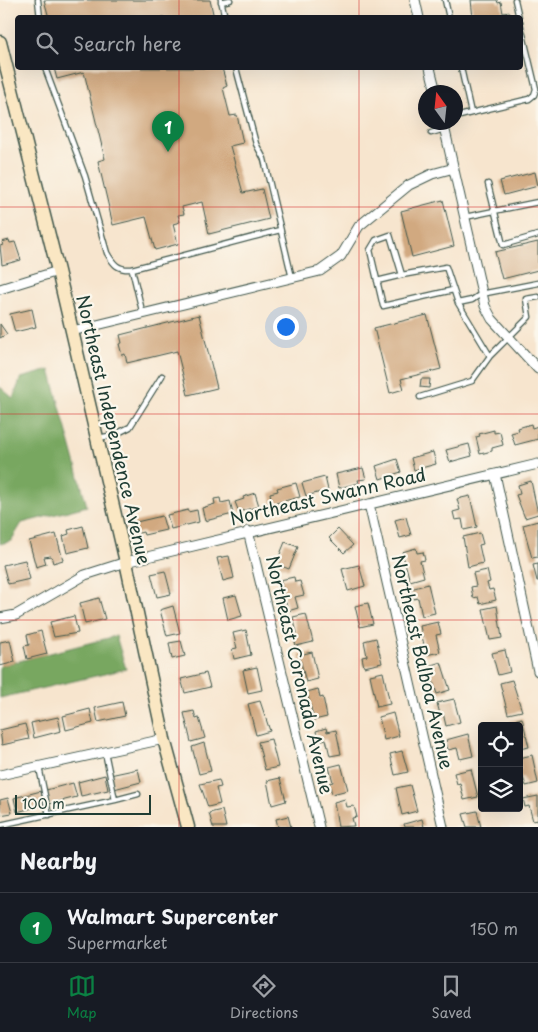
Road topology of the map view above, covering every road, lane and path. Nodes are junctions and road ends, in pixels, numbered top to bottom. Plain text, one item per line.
1 (38, 0) edge
2 (230, 0) edge
3 (415, 0) edge
4 (445, 0) edge
5 (515, 0) edge
6 (221, 1) edge
7 (40, 15) edge
8 (224, 15) edge
9 (418, 15) edge
10 (448, 15) edge
11 (518, 15) edge
12 (523, 35) edge
13 (0, 42) edge
14 (46, 70) edge
15 (237, 70) edge
16 (430, 70) edge
17 (461, 70) edge
18 (434, 85) edge
19 (5, 86) edge
20 (471, 113) junction
21 (463, 115) edge
22 (437, 130) edge
23 (445, 130) edge
24 (431, 133) dead end
25 (454, 168) junction
26 (488, 184) dead end
27 (538, 202) edge
28 (494, 211) junction
29 (466, 217) junction
30 (280, 230) junction
31 (538, 236) edge
32 (132, 269) junction
33 (58, 271) junction
34 (402, 275) junction
35 (292, 279) junction
36 (377, 281) junction
37 (538, 283) edge
38 (0, 288) edge
39 (453, 290) junction
40 (481, 294) junction
41 (538, 297) edge
42 (458, 303) junction
43 (143, 315) junction
44 (72, 331) junction
45 (507, 337) junction
46 (490, 356) junction
47 (538, 369) edge
48 (162, 376) dead end
49 (420, 397) dead end
50 (97, 438) junction
51 (538, 464) edge
52 (495, 474) junction
53 (369, 504) junction
54 (248, 531) junction
55 (126, 562) junction
56 (0, 618) edge
57 (538, 671) edge
58 (164, 739) junction
59 (105, 752) junction
60 (39, 766) junction
61 (0, 775) edge
62 (138, 794) dead end
63 (115, 800) junction
64 (49, 815) junction
65 (0, 825) edge
66 (188, 827) edge
67 (319, 827) edge
68 (443, 827) edge

1 - 7 lane
2 - 6 lane
3 - 9 street
4 - 10 lane
5 - 11 lane
6 - 8 lane
12 - 20 lane
13 - 19 street, Northeast Independence Avenue
14 - 32 lane
15 - 30 lane
16 - 18 street
17 - 20 lane
19 - 33 street, Northeast Independence Avenue
20 - 21 lane
22 - 24 lane
23 - 25 street
25 - 29 street
25 - 35 street
26 - 28 lane
27 - 28 lane
28 - 29 lane
28 - 31 lane
29 - 40 street
30 - 32 lane
30 - 35 lane
32 - 43 lane
33 - 38 street
33 - 44 street, Northeast Independence Avenue
34 - 36 lane
34 - 36 lane
34 - 39 lane
35 - 43 street
36 - 39 lane
37 - 40 lane
39 - 42 lane
40 - 42 lane
40 - 45 street
41 - 45 lane
42 - 46 lane
43 - 44 street
44 - 50 street, Northeast Independence Avenue
45 - 46 lane
45 - 47 street
46 - 49 lane
48 - 50 lane
50 - 55 street, Northeast Independence Avenue
51 - 52 street, Northeast Swann Road
52 - 53 street, Northeast Swann Road
52 - 57 street
53 - 54 street, Northeast Swann Road
53 - 68 street, Northeast Balboa Avenue
54 - 55 street, Northeast Swann Road
54 - 67 street, Northeast Coronado Avenue
55 - 56 street, Northeast Swann Road
55 - 58 street, Northeast Independence Avenue
58 - 59 street
58 - 66 street, Northeast Independence Avenue
59 - 60 street
59 - 63 lane
60 - 61 street
60 - 64 lane
62 - 63 lane
63 - 64 lane
64 - 65 lane

